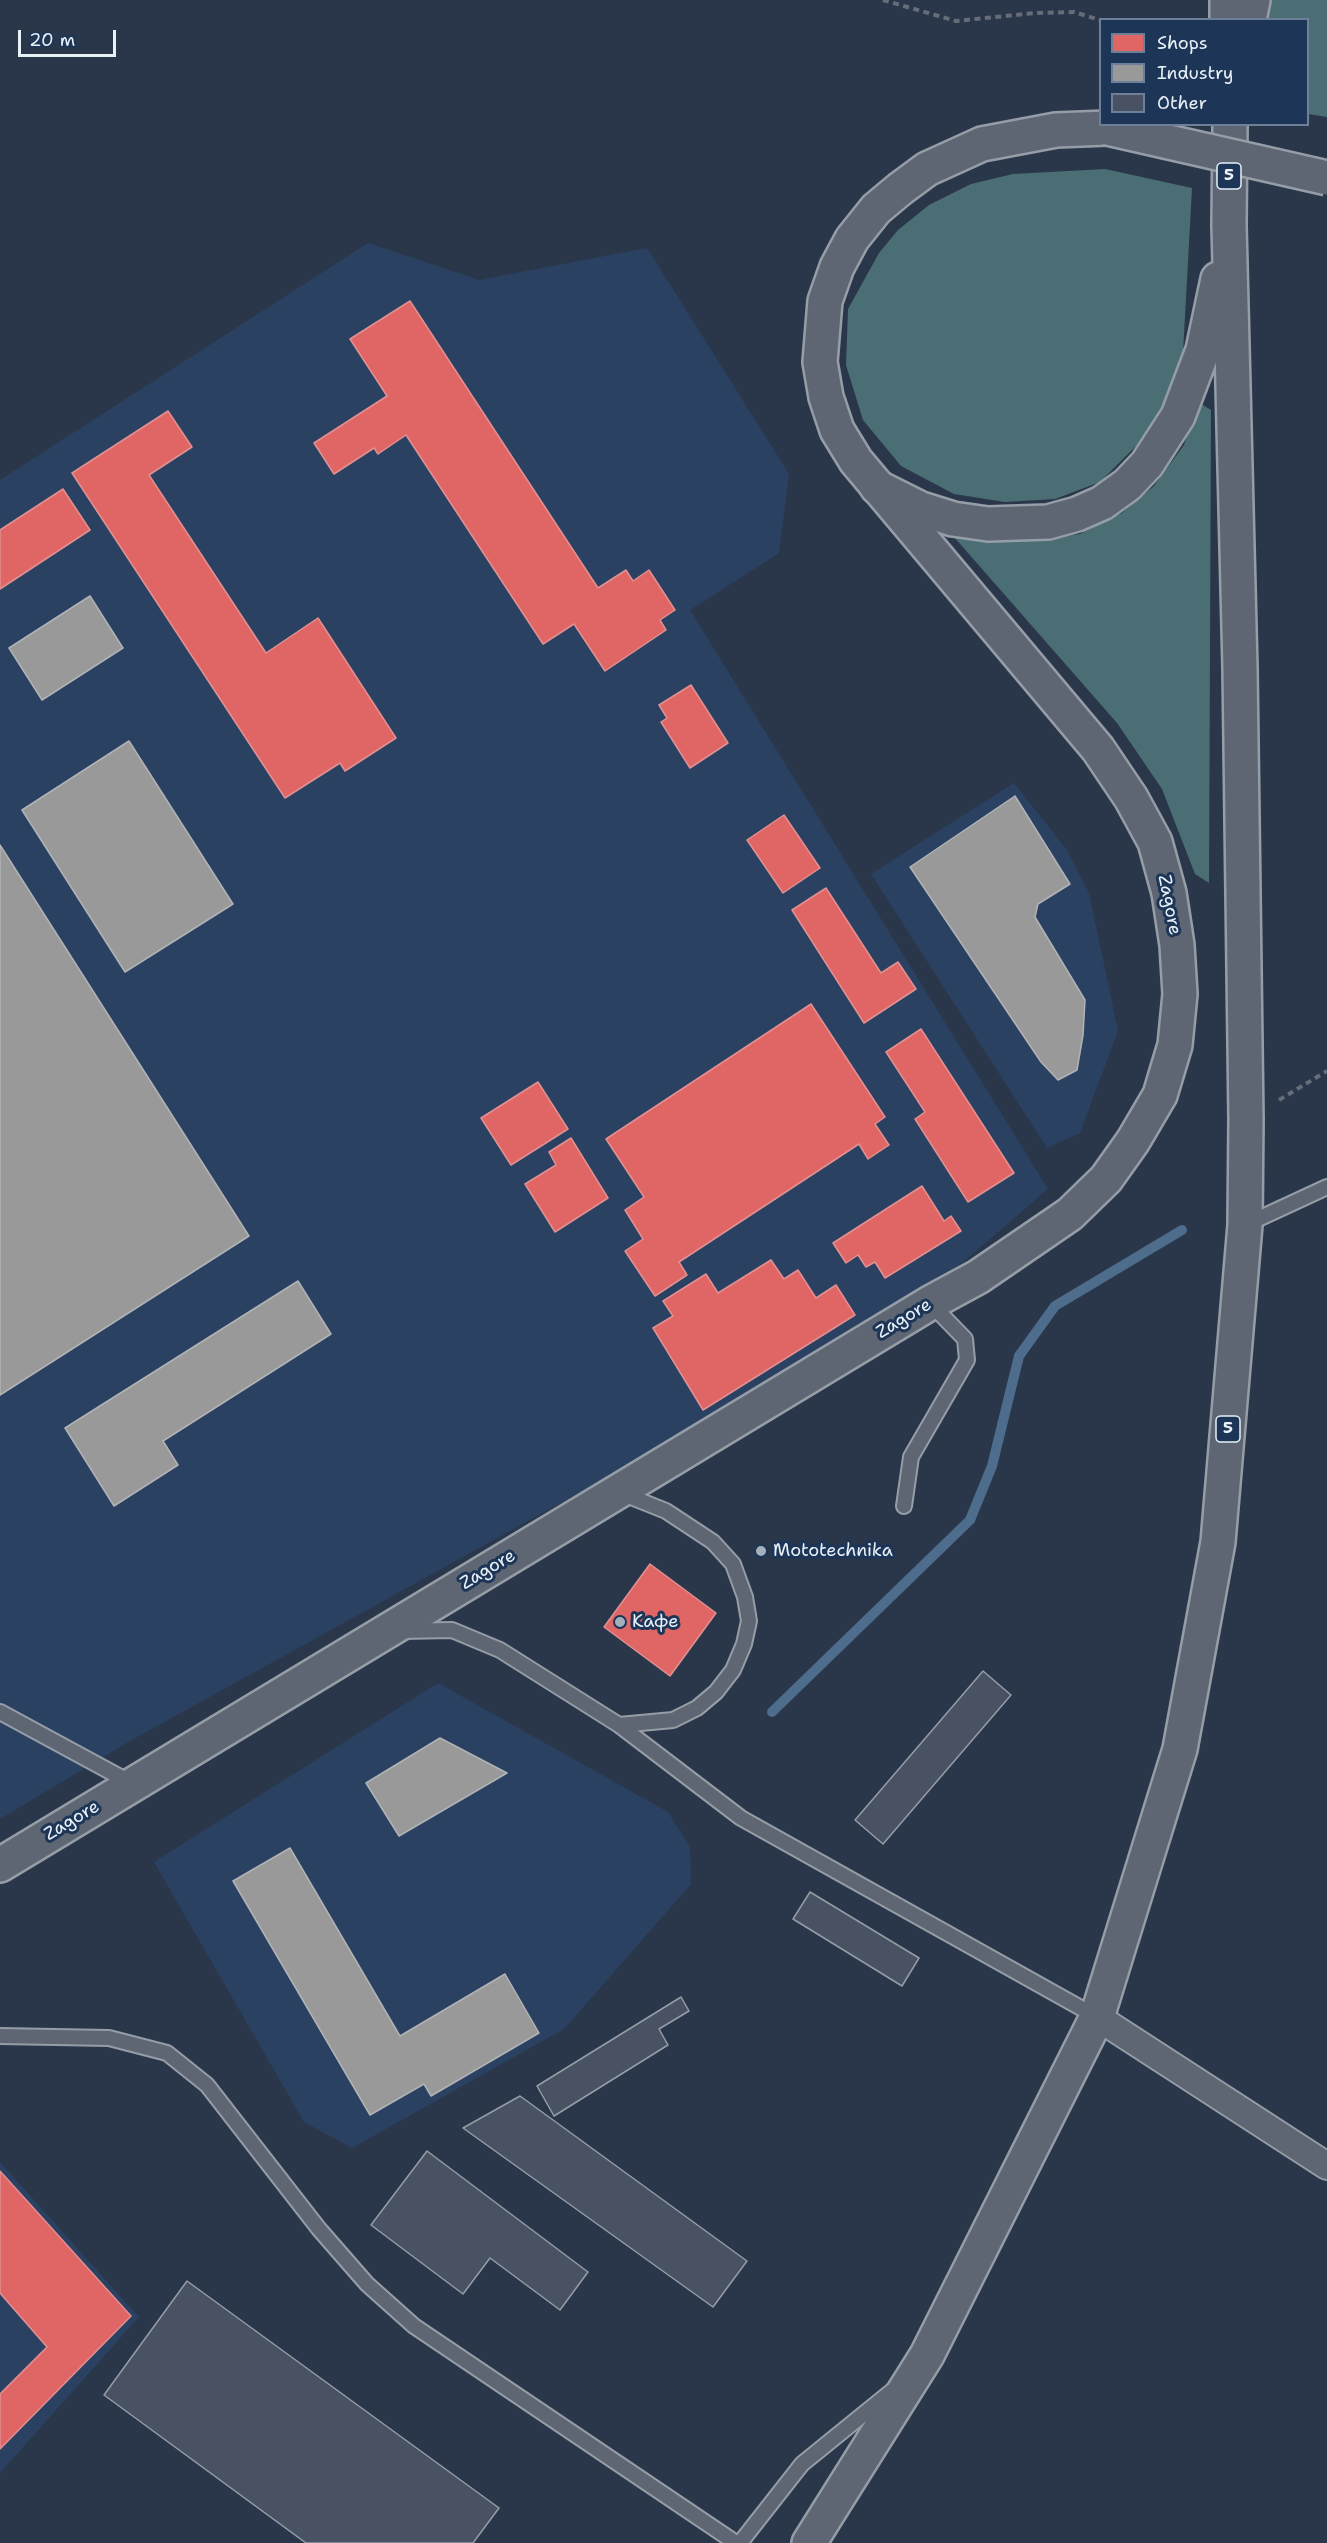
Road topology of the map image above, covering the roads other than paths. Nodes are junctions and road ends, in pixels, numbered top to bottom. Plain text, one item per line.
1 (1227, 0) edge
2 (1253, 0) edge
3 (1227, 18) edge
4 (1249, 18) edge
5 (1230, 126) edge
6 (1327, 178) edge
7 (1229, 225) junction
8 (877, 487) junction
9 (1327, 1187) edge
10 (1245, 1225) junction
11 (930, 1303) junction
12 (618, 1492) junction
13 (904, 1506) dead end
14 (387, 1630) junction
15 (0, 1712) edge
16 (619, 1725) junction
17 (133, 1784) junction
18 (0, 1865) edge
19 (1097, 2017) junction
20 (0, 2036) edge
21 (1327, 2166) edge
22 (919, 2368) junction
23 (811, 2541) edge
24 (736, 2543) edge
25 (740, 2543) edge

1 - 3 main road
2 - 4 main road
5 - 7 main road, 5
6 - 8 main road, Zagore, bridge
7 - 8 main road
7 - 10 main road, 5
8 - 11 main road, Zagore
9 - 10 lane
10 - 19 main road, 5
11 - 12 main road, Zagore
11 - 13 lane
12 - 14 main road, Zagore
12 - 16 lane
14 - 16 lane
14 - 17 main road, Zagore
15 - 17 lane
16 - 19 lane
17 - 18 main road, Zagore
19 - 21 street
19 - 22 main road, 5
20 - 24 lane
22 - 23 main road, 5
22 - 25 lane

